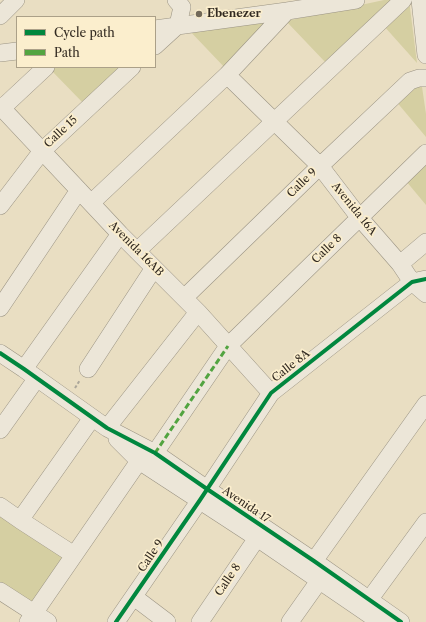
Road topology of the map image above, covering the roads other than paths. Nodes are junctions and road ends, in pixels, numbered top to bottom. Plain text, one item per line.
1 (16, 0) edge
2 (356, 0) edge
3 (403, 0) edge
4 (420, 0) edge
5 (182, 2) edge
6 (287, 11) junction
7 (0, 16) edge
8 (178, 25) junction
9 (156, 28) edge
10 (156, 45) edge
11 (16, 50) edge
12 (0, 53) edge
13 (426, 55) edge
14 (45, 68) edge
15 (131, 68) edge
16 (227, 75) junction
17 (426, 78) edge
18 (1, 108) edge
19 (275, 121) junction
20 (42, 151) junction
21 (426, 153) edge
22 (320, 166) junction
23 (79, 190) junction
24 (91, 203) junction
25 (0, 206) edge
26 (359, 218) junction
27 (120, 234) junction
28 (426, 242) edge
29 (137, 251) junction
30 (400, 264) junction
31 (154, 268) junction
32 (419, 280) edge
33 (426, 294) edge
34 (184, 298) junction
35 (0, 308) edge
36 (198, 312) junction
37 (228, 346) junction
38 (0, 352) edge
39 (88, 369) road end
40 (31, 373) junction
41 (271, 393) junction
42 (426, 404) edge
43 (92, 418) junction
44 (107, 428) junction
45 (0, 430) edge
46 (155, 453) junction
47 (139, 461) junction
48 (204, 495) junction
49 (0, 506) edge
50 (20, 520) junction
51 (426, 522) edge
52 (257, 538) junction
53 (74, 555) junction
54 (314, 561) junction
55 (319, 581) junction
56 (0, 590) edge
57 (134, 597) junction
58 (369, 600) junction
59 (31, 617) edge
60 (375, 621) edge
61 (48, 622) edge
62 (116, 622) edge
63 (167, 622) edge
64 (200, 622) edge
65 (290, 622) edge
66 (401, 622) edge

1 - 7 street
2 - 6 street
3 - 19 street
4 - 13 street
5 - 8 street
6 - 8 street
6 - 16 street
8 - 9 street
8 - 10 street
11 - 12 street
14 - 18 street
15 - 20 street, Calle 15
16 - 19 street, Avenida 16A
16 - 24 street
17 - 22 street, Calle 9
18 - 20 street, Avenida 16AB
19 - 22 street, Avenida 16A
19 - 29 street
20 - 23 street, Avenida 16AB
20 - 25 street, Calle 15
21 - 26 street, Calle 8
22 - 26 street, Avenida 16A
22 - 34 street, Calle 9
23 - 24 street, Avenida 16AB
23 - 35 street
24 - 27 street, Avenida 16AB
26 - 30 street, Avenida 16A
26 - 37 street, Calle 8
27 - 29 street, Avenida 16AB
27 - 40 street
28 - 30 street
29 - 31 street, Avenida 16AB
30 - 32 street, Avenida 16A
31 - 34 street, Avenida 16AB
31 - 39 street
32 - 33 street, Avenida 16A
32 - 41 street, Calle 8A
34 - 36 street, Avenida 16AB
36 - 37 street, Avenida 16AB
36 - 44 street
37 - 41 street, Avenida 16AB
37 - 46 street, Calle 8
38 - 40 street, Avenida 17
40 - 43 street, Avenida 17
40 - 45 street
41 - 48 street, Calle 8A
42 - 54 street
43 - 44 street, Avenida 17
43 - 50 street
44 - 46 street, Avenida 17
44 - 47 street, Avenida 17
46 - 48 street, Avenida 17
47 - 48 street, Avenida 17
47 - 53 street
48 - 52 street, Avenida 17
48 - 54 street, Avenida 17
48 - 57 street, Calle 9
49 - 50 street
50 - 53 street
51 - 58 street
52 - 55 street, Avenida 17
52 - 64 street, Calle 8
53 - 59 street
54 - 58 street, Avenida 17
55 - 60 street, Avenida 17
55 - 65 street
56 - 59 street
57 - 62 street, Calle 9
57 - 63 street
58 - 66 street, Avenida 17
59 - 61 street

